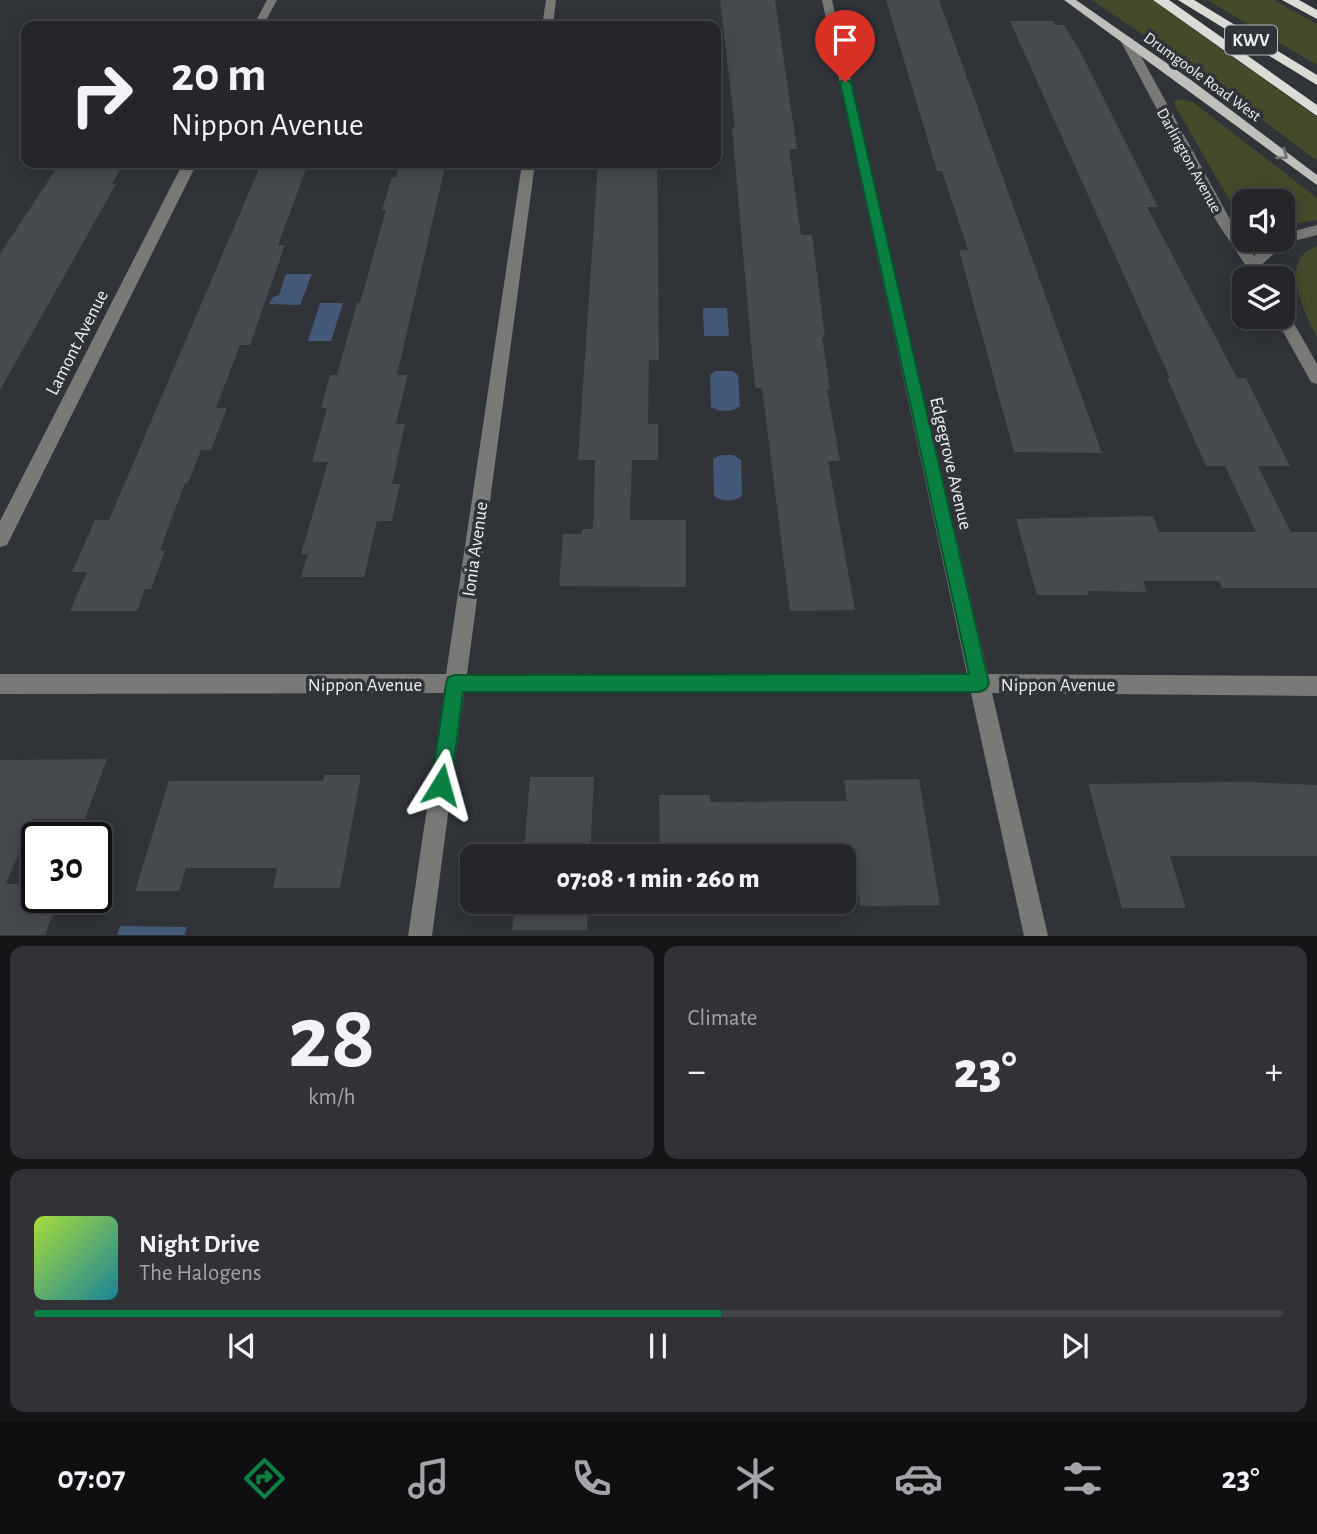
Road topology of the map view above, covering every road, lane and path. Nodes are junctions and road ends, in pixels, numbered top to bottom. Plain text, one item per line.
1 (272, 0) edge
2 (551, 0) edge
3 (827, 0) edge
4 (1069, 0) edge
5 (1160, 0) edge
6 (1185, 0) edge
7 (1291, 0) edge
8 (1317, 13) edge
9 (261, 21) edge
10 (549, 21) edge
11 (1125, 38) junction
12 (1317, 80) edge
13 (1317, 112) edge
14 (187, 168) edge
15 (527, 168) edge
16 (1317, 181) edge
17 (1317, 230) edge
18 (1295, 236) edge
19 (1267, 252) edge
20 (1253, 264) joint
21 (1290, 329) edge
22 (1317, 378) edge
23 (0, 539) edge
24 (980, 683) junction
25 (0, 684) edge
26 (455, 684) junction
27 (1317, 686) edge
28 (420, 936) edge
29 (1037, 936) edge

1 - 9 street
2 - 10 street
3 - 24 street, Edgegrove Avenue
4 - 11 main road, Drumgoole Road West
5 - 13 highway
6 - 12 highway, KWV
7 - 8 highway, KWV
11 -> 16 main road, Drumgoole Road West
11 - 20 street, Darlington Avenue
14 - 23 street, Lamont Avenue
15 - 26 street, Ionia Avenue
17 - 18 street
19 - 20 street
21 - 22 street
24 - 26 street, Nippon Avenue
24 - 27 street, Nippon Avenue
24 - 29 street, Edgegrove Avenue
25 - 26 street, Nippon Avenue
26 - 28 street, Ionia Avenue

